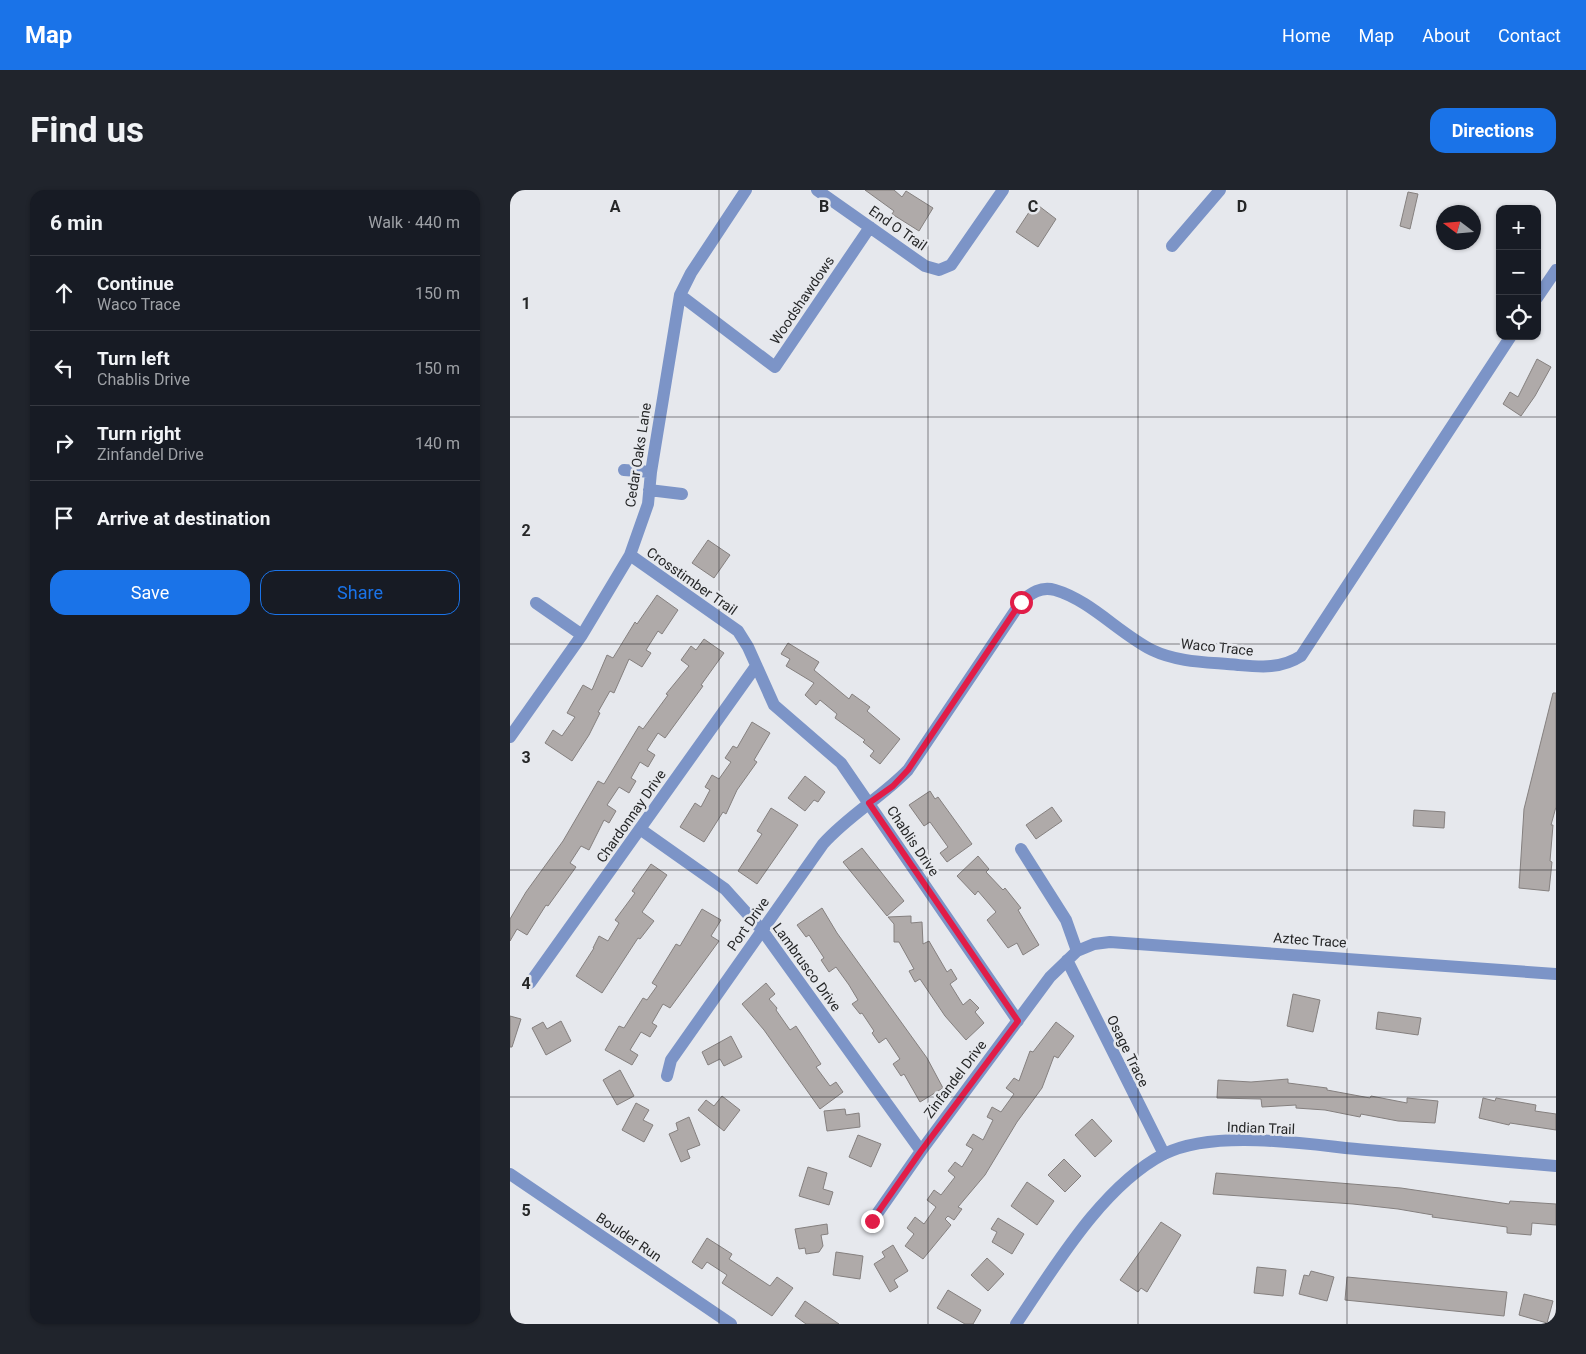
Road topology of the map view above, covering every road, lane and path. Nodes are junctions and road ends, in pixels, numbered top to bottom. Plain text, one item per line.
1 (746, 190) edge
2 (817, 190) edge
3 (1003, 190) edge
4 (1220, 190) edge
5 (870, 227) junction
6 (1172, 246) dead end
7 (1556, 270) edge
8 (680, 295) junction
9 (1539, 295) edge
10 (1509, 340) edge
11 (624, 470) dead end
12 (651, 472) junction
13 (649, 490) junction
14 (682, 494) dead end
15 (630, 555) junction
16 (536, 603) dead end
17 (738, 630) joint
18 (582, 635) junction
19 (756, 666) junction
20 (510, 737) edge
21 (869, 803) junction
22 (640, 829) junction
23 (1021, 849) dead end
24 (762, 930) junction
25 (1077, 951) junction
26 (1067, 960) junction
27 (1556, 974) edge
28 (530, 984) dead end
29 (1018, 1021) junction
30 (667, 1076) dead end
31 (921, 1151) junction
32 (1164, 1154) junction
33 (1556, 1166) edge
34 (510, 1174) edge
35 (872, 1221) dead end
36 (731, 1324) edge
37 (1016, 1324) edge

1 - 8 street, Cedar Oaks Lane
2 - 5 street, End O Trail
3 - 5 street, End O Trail
4 - 6 street
5 - 8 street, Woodshawdows
7 - 9 street
8 - 12 street, Cedar Oaks Lane
10 - 21 street, Waco Trace
11 - 12 street
12 - 13 street, Cedar Oaks Lane
13 - 14 street
13 - 15 street, Cedar Oaks Lane
15 - 17 street, Crosstimber Trail
15 - 18 street, Cedar Oaks Lane
16 - 18 street
17 - 19 street, Chablis Drive
18 - 20 street, Cedar Oaks Lane
19 - 21 street, Chablis Drive
19 - 22 street, Chardonnay Drive
21 - 24 street, Port Drive
21 - 29 street, Chablis Drive
22 - 24 street, Lambrusco Drive
22 - 28 street, Chardonnay Drive
23 - 25 street
24 - 30 street, Port Drive
24 - 31 street, Lambrusco Drive
25 - 26 street, Aztec Trace
25 - 27 street, Aztec Trace
26 - 29 street, Zinfandel Drive
26 - 32 street, Osage Trace
29 - 31 street, Zinfandel Drive
31 - 35 street, Zinfandel Drive
32 - 33 street, Indian Trail
32 - 37 street, Indian Trail
34 - 36 street, Boulder Run

